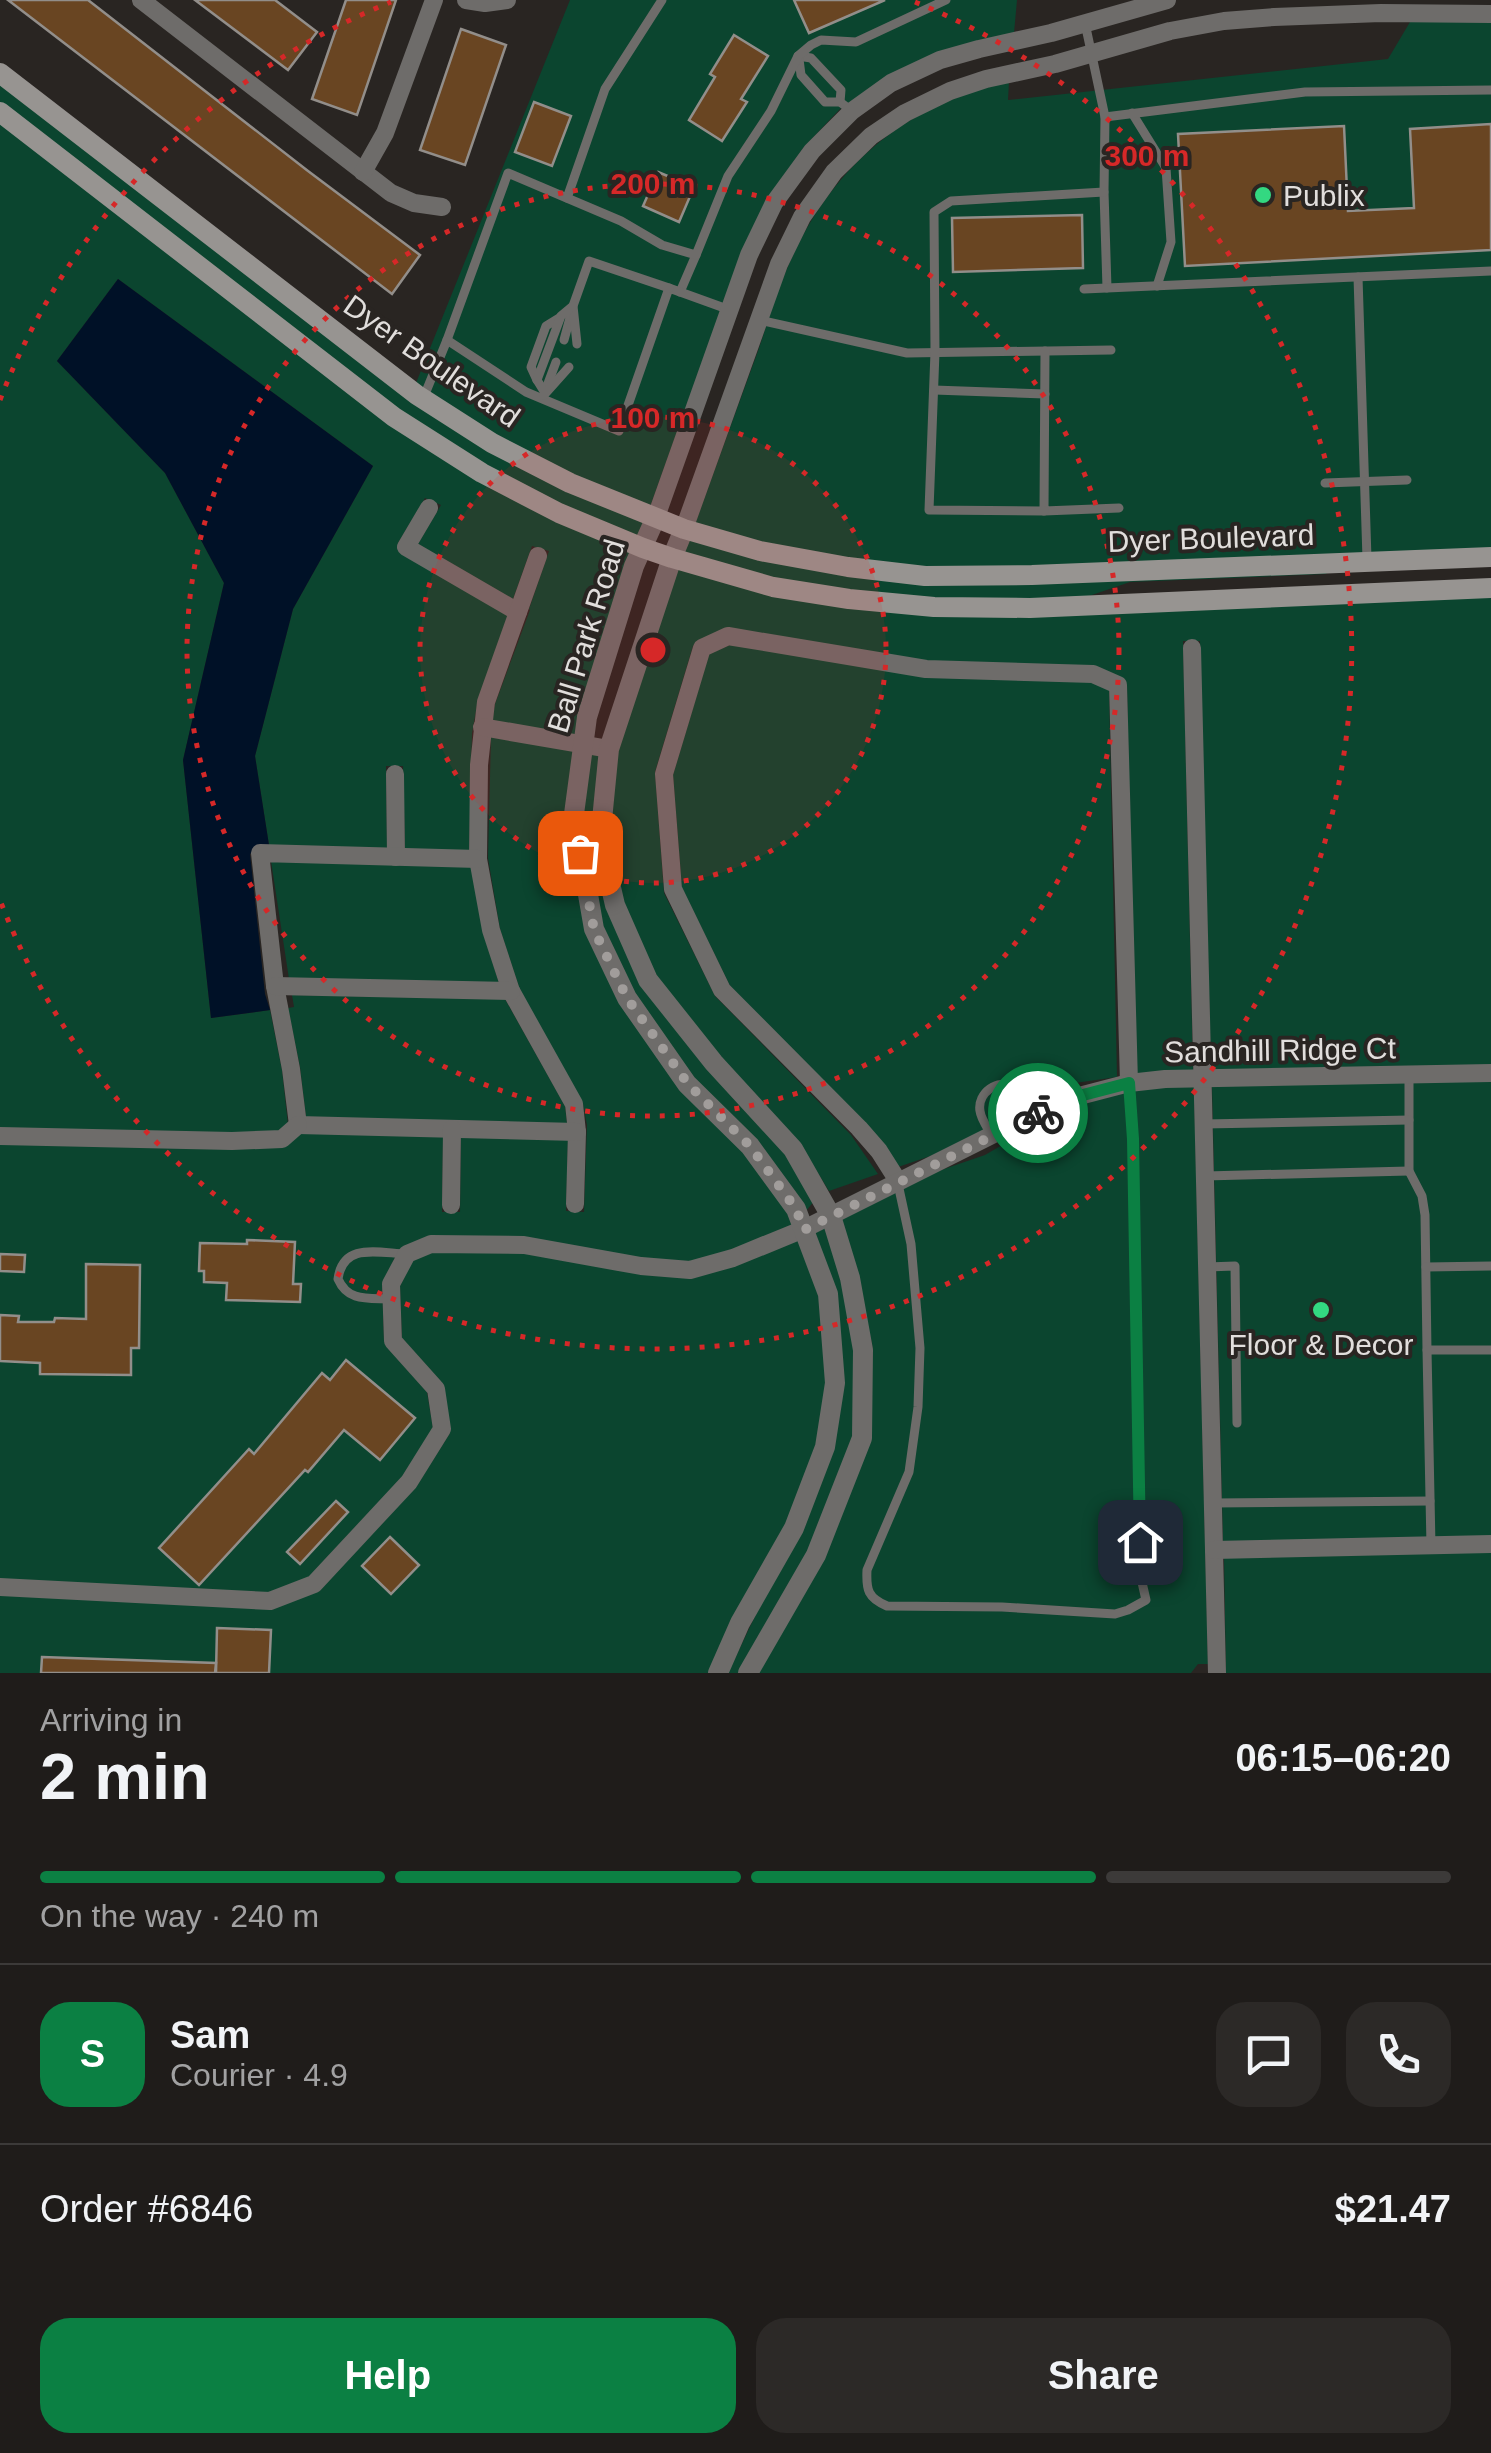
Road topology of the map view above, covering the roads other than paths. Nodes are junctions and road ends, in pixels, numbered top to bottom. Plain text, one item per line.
1 (140, 0) edge
2 (434, 0) edge
3 (466, 0) edge
4 (507, 0) edge
5 (662, 0) edge
6 (946, 0) edge
7 (1167, 0) edge
8 (1491, 14) edge
9 (1085, 23) junction
10 (1093, 52) junction
11 (798, 56) junction
12 (0, 74) edge
13 (1491, 90) edge
14 (846, 106) junction
15 (0, 112) edge
16 (1132, 113) junction
17 (1105, 116) junction
18 (871, 136) junction
19 (363, 172) junction
20 (1104, 192) junction
21 (568, 198) junction
22 (442, 208) dead end
23 (696, 254) junction
24 (1491, 271) edge
25 (1358, 277) junction
26 (1157, 286) junction
27 (669, 288) junction
28 (1107, 288) junction
29 (1084, 289) dead end
30 (680, 292) junction
31 (573, 306) junction
32 (730, 310) junction
33 (759, 320) junction
34 (448, 340) junction
35 (571, 342) dead end
36 (1110, 350) dead end
37 (1045, 351) junction
38 (935, 352) junction
39 (563, 365) dead end
40 (934, 390) junction
41 (1045, 394) junction
42 (544, 397) junction
43 (423, 399) junction
44 (1407, 480) dead end
45 (1365, 481) junction
46 (1325, 482) dead end
47 (429, 508) dead end
48 (1119, 508) dead end
49 (1044, 511) junction
50 (656, 518) junction
51 (684, 529) junction
52 (643, 548) junction
53 (538, 556) dead end
54 (1491, 557) edge
55 (672, 558) junction
56 (1367, 562) junction
57 (1491, 568) edge
58 (1491, 588) edge
59 (1398, 592) junction
60 (1088, 605) junction
61 (518, 612) junction
62 (1192, 648) dead end
63 (482, 727) junction
64 (584, 744) junction
65 (609, 749) junction
66 (395, 774) dead end
67 (396, 857) junction
68 (478, 859) junction
69 (274, 986) junction
70 (511, 992) junction
71 (1491, 1072) edge
72 (1408, 1074) junction
73 (1202, 1078) junction
74 (1129, 1083) junction
75 (1032, 1115) junction
76 (1409, 1120) junction
77 (1204, 1124) junction
78 (298, 1125) junction
79 (452, 1129) junction
80 (577, 1132) junction
81 (992, 1135) junction
82 (0, 1136) edge
83 (1409, 1171) junction
84 (1205, 1176) junction
85 (898, 1181) junction
86 (576, 1204) dead end
87 (451, 1205) dead end
88 (832, 1216) junction
89 (804, 1230) junction
90 (406, 1254) junction
91 (1491, 1266) edge
92 (1207, 1267) junction
93 (1426, 1267) junction
94 (391, 1299) junction
95 (1427, 1350) junction
96 (1491, 1350) edge
97 (1237, 1423) dead end
98 (1430, 1501) junction
99 (1213, 1503) junction
100 (1491, 1544) edge
101 (1431, 1546) junction
102 (1214, 1550) junction
103 (0, 1587) edge
104 (718, 1673) edge
105 (748, 1673) edge
106 (1216, 1673) edge

1 - 19 street
2 - 19 street
3 - 4 street
5 - 21 lane
6 - 11 lane
7 - 9 street, Ball Park Road
8 - 10 street, Ball Park Road
9 - 10 lane
9 - 14 street, Ball Park Road
10 - 17 lane
10 - 18 street, Ball Park Road
11 - 14 lane
11 - 14 lane
11 - 23 lane
12 - 43 main road, Dyer Boulevard
13 - 16 lane
14 - 18 street
14 - 32 street, Ball Park Road
15 - 52 main road, Dyer Boulevard
16 - 17 lane
16 - 26 lane
17 - 20 lane
18 - 33 street, Ball Park Road
19 - 22 street
20 - 28 lane
20 - 38 lane
21 - 23 lane
21 - 34 lane
23 - 30 lane
24 - 25 lane
25 - 26 lane
25 - 45 lane
26 - 28 lane
27 - 30 lane
27 - 31 lane
27 - 42 lane
28 - 29 lane
30 - 32 lane
31 - 35 lane
31 - 42 lane
32 - 33 street
32 - 50 street, Ball Park Road
33 - 38 lane
33 - 51 street, Ball Park Road
34 - 42 lane
34 - 43 lane
36 - 37 lane
37 - 38 lane
37 - 41 lane
38 - 40 lane
39 - 42 lane
40 - 41 lane
40 - 49 lane
41 - 49 lane
43 - 50 main road, Dyer Boulevard
44 - 45 lane
45 - 46 lane
45 - 56 lane
47 - 61 street
48 - 49 lane
50 - 51 main road, Dyer Boulevard
50 - 52 street, Ball Park Road
51 - 55 street, Ball Park Road
51 - 56 main road, Dyer Boulevard
52 - 55 main road, Dyer Boulevard
52 - 64 street, Ball Park Road
53 - 61 street
54 - 56 main road, Dyer Boulevard
55 - 60 main road, Dyer Boulevard
55 - 65 street, Ball Park Road
56 - 60 main road
57 - 59 main road
58 - 59 main road, Dyer Boulevard
59 - 60 main road, Dyer Boulevard
61 - 63 street
62 - 73 street
63 - 64 street
63 - 68 street
64 - 65 street
64 - 89 street, Ball Park Road
65 - 88 street, Ball Park Road
66 - 67 street
67 - 68 street
67 - 69 street
68 - 70 street
69 - 70 street
69 - 78 street
70 - 80 street
71 - 72 street, Sandhill Ridge Ct
72 - 73 street, Sandhill Ridge Ct
72 - 76 lane
73 - 74 street, Sandhill Ridge Ct
73 - 77 street
74 - 75 street, Sandhill Ridge Ct
74 - 85 lane
74 - 85 street
75 - 81 street, Sandhill Ridge Ct
75 - 81 lane
76 - 77 lane
76 - 83 lane
77 - 84 street
78 - 79 street
78 - 82 street
79 - 80 street
79 - 87 street
80 - 86 street
81 - 85 street, Sandhill Ridge Ct
83 - 84 lane
83 - 93 lane
84 - 92 street
85 - 88 street, Sandhill Ridge Ct
88 - 89 street, Sandhill Ridge Ct
88 - 105 street, Ball Park Road
89 - 90 street, Sandhill Ridge Ct
89 - 104 street, Ball Park Road
90 - 94 street
90 - 94 lane
91 - 93 lane
92 - 97 lane
92 - 99 street
93 - 95 lane
94 - 103 street
95 - 96 lane
95 - 98 lane
98 - 99 lane
98 - 101 lane
99 - 102 street
100 - 101 street
101 - 102 street
102 - 106 street

